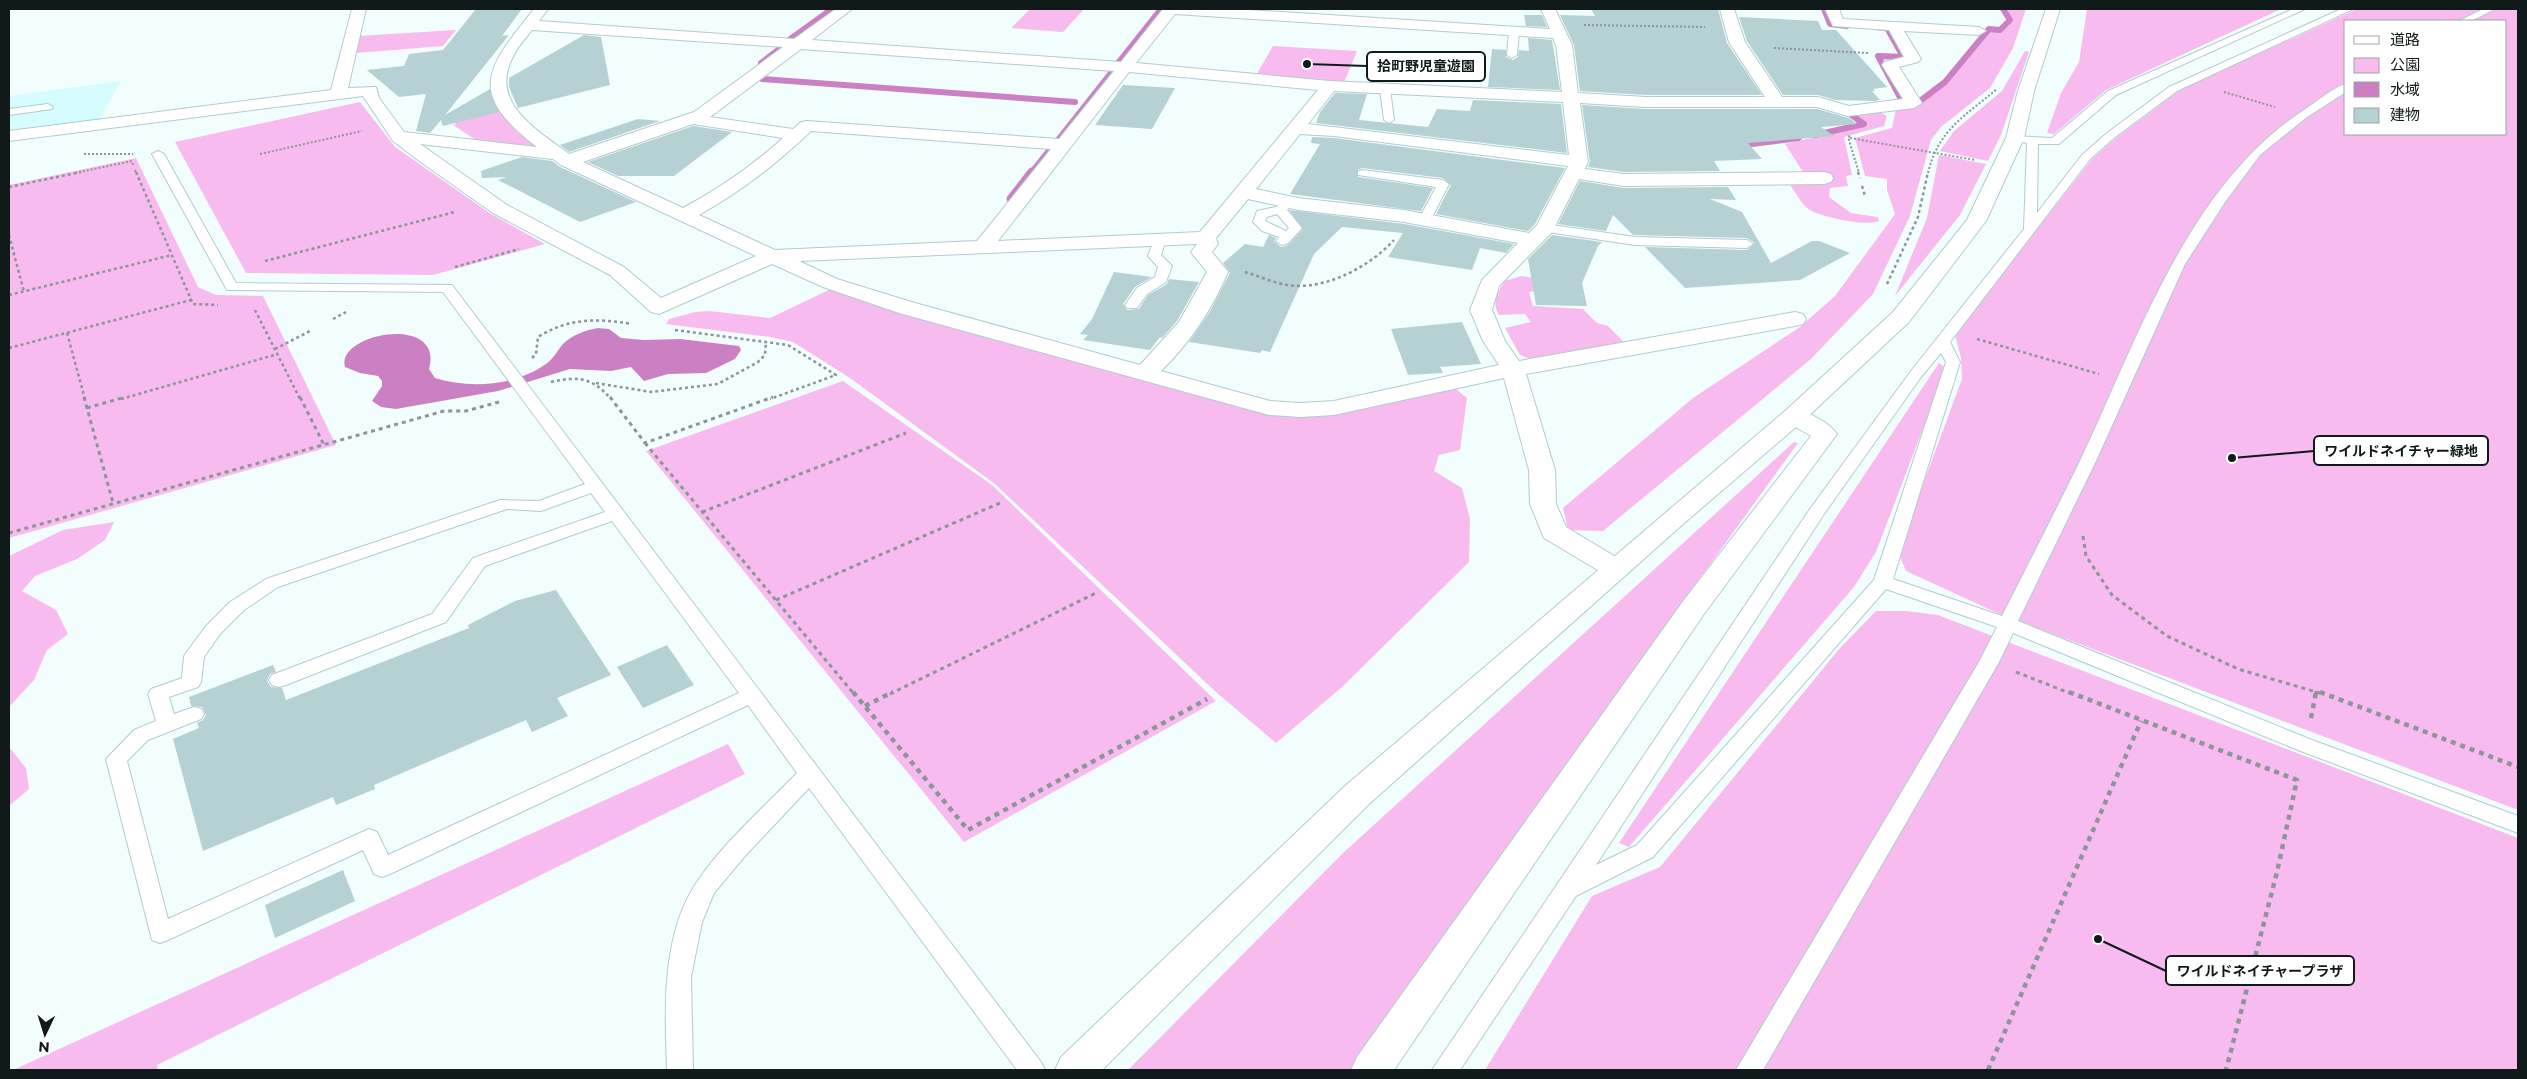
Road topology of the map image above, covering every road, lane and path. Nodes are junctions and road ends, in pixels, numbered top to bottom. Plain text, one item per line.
1 (359, 9) edge
2 (541, 9) edge
3 (845, 9) edge
4 (1171, 9) edge
5 (1548, 9) edge
6 (1727, 9) edge
7 (1832, 9) edge
8 (2053, 9) edge
9 (2300, 9) edge
10 (2348, 9) edge
11 (2490, 9) edge
12 (2466, 20) edge
13 (528, 25) junction
14 (1894, 26) junction
15 (1733, 28) junction
16 (1558, 30) junction
17 (1514, 31) junction
18 (1979, 31) dead end
19 (797, 44) junction
20 (1739, 45) junction
21 (1512, 55) dead end
22 (1911, 55) junction
23 (1125, 67) junction
24 (2001, 81) dead end
25 (1330, 86) junction
26 (2344, 88) edge
27 (1385, 89) junction
28 (338, 94) junction
29 (1570, 98) junction
30 (1777, 102) junction
31 (48, 107) dead end
32 (1892, 107) junction
33 (9, 112) edge
34 (693, 119) junction
35 (1389, 120) dead end
36 (1295, 129) junction
37 (364, 131) dead end
38 (796, 135) junction
39 (9, 136) edge
40 (399, 137) junction
41 (1848, 137) junction
42 (2024, 139) junction
43 (1063, 145) junction
44 (1933, 152) junction
45 (158, 154) dead end
46 (260, 154) dead end
47 (561, 158) junction
48 (1979, 161) dead end
49 (1577, 168) junction
50 (1362, 173) dead end
51 (1824, 178) dead end
52 (1860, 178) dead end
53 (1862, 186) dead end
54 (9, 187) edge
55 (1244, 192) junction
56 (1865, 196) dead end
57 (1284, 206) junction
58 (461, 211) dead end
59 (684, 215) junction
60 (1416, 218) junction
61 (2030, 228) junction
62 (1539, 234) junction
63 (9, 235) edge
64 (1206, 238) junction
65 (1160, 240) junction
66 (517, 242) dead end
67 (1746, 244) dead end
68 (983, 247) junction
69 (524, 248) dead end
70 (172, 255) junction
71 (774, 256) junction
72 (1210, 262) junction
73 (224, 272) junction
74 (243, 287) junction
75 (1886, 288) dead end
76 (24, 292) junction
77 (9, 295) edge
78 (191, 300) junction
79 (1132, 305) dead end
80 (253, 306) junction
81 (626, 318) dead end
82 (1795, 319) dead end
83 (671, 329) dead end
84 (312, 330) dead end
85 (67, 333) junction
86 (1947, 337) junction
87 (766, 342) junction
88 (9, 348) edge
89 (275, 349) junction
90 (278, 354) junction
91 (1513, 369) junction
92 (1144, 374) junction
93 (2125, 382) junction
94 (518, 383) junction
95 (596, 383) junction
96 (87, 408) junction
97 (1794, 416) junction
98 (906, 433) dead end
99 (644, 443) junction
100 (324, 445) junction
101 (596, 486) junction
102 (1000, 503) dead end
103 (114, 504) junction
104 (702, 512) junction
105 (616, 514) junction
106 (2082, 528) dead end
107 (9, 533) edge
108 (1616, 569) junction
109 (1883, 582) junction
110 (1096, 593) dead end
111 (776, 600) junction
112 (2007, 624) junction
113 (1989, 662) junction
114 (279, 680) dead end
115 (752, 696) junction
116 (1206, 699) dead end
117 (865, 706) junction
118 (194, 714) dead end
119 (2140, 721) junction
120 (167, 724) junction
121 (2518, 766) edge
122 (810, 773) junction
123 (2518, 825) edge
124 (1568, 889) junction
125 (680, 1070) edge
126 (1032, 1070) edge
127 (1075, 1070) edge
128 (1371, 1070) edge
129 (1445, 1070) edge
130 (1749, 1070) edge
131 (1988, 1070) edge
132 (2226, 1070) edge

1 - 28 street
2 - 13 street
3 - 19 street
4 - 17 street
4 - 23 street
5 - 16 street
6 - 15 street
7 - 14 street
8 - 42 street
9 - 42 lane
10 - 61 lane
11 - 12 lane
13 - 19 street
13 - 47 street
14 - 18 street
14 - 22 street
15 - 16 path
15 - 20 street
16 - 17 street
16 - 29 street
17 - 21 lane
19 - 23 street
19 - 34 street
20 - 22 path
20 - 30 street
22 - 32 street
23 - 25 street
23 - 43 street
24 - 44 path
25 - 27 street
25 - 36 street
26 - 93 lane
27 - 29 street
27 - 35 lane
28 - 39 street
28 - 40 street
29 - 30 street
29 - 49 street
30 - 32 street
31 - 33 lane
32 - 41 path
34 - 38 street
34 - 47 street
36 - 49 street
36 - 55 street
37 - 46 path
38 - 43 street
38 - 59 street
40 - 47 street
40 - 71 street
41 - 44 path
41 - 52 path
42 - 61 lane
42 - 97 street
43 - 68 street
44 - 48 path
44 - 75 path
45 - 73 lane
47 - 59 street
49 - 51 street
49 - 62 street
50 - 60 lane
53 - 56 path
54 - 70 path
55 - 57 street
55 - 64 street
57 - 57 lane
57 - 60 street
58 - 73 path
59 - 71 street
60 - 62 street
60 - 72 path
61 - 86 lane
62 - 67 lane
62 - 91 street
63 - 76 path
64 - 65 street
64 - 72 street
65 - 68 street
65 - 79 lane
66 - 69 path
68 - 71 street
70 - 76 path
70 - 78 path
71 - 92 street
72 - 92 street
73 - 74 lane
74 - 80 path
74 - 94 lane
76 - 77 path
78 - 80 path
78 - 85 path
80 - 89 path
81 - 94 path
82 - 91 street
83 - 87 path
84 - 89 path
85 - 88 path
85 - 96 path
86 - 93 path
86 - 109 lane
86 - 124 lane
87 - 95 path
87 - 99 path
89 - 90 path
90 - 96 path
90 - 100 path
91 - 92 street
91 - 108 street
93 - 112 lane
94 - 95 path
94 - 100 path
94 - 101 lane
95 - 99 path
96 - 103 path
97 - 108 street
97 - 128 street
98 - 104 path
99 - 104 path
100 - 103 path
101 - 105 lane
101 - 120 lane
102 - 111 path
103 - 107 path
104 - 111 path
105 - 114 lane
105 - 115 lane
106 - 121 path
108 - 127 street
109 - 112 lane
109 - 124 lane
110 - 117 path
111 - 117 path
112 - 113 lane
112 - 123 lane
113 - 119 path
113 - 130 lane
115 - 120 lane
115 - 122 lane
116 - 117 path
118 - 120 lane
119 - 131 path
119 - 132 path
122 - 125 lane
122 - 126 lane
124 - 129 lane

